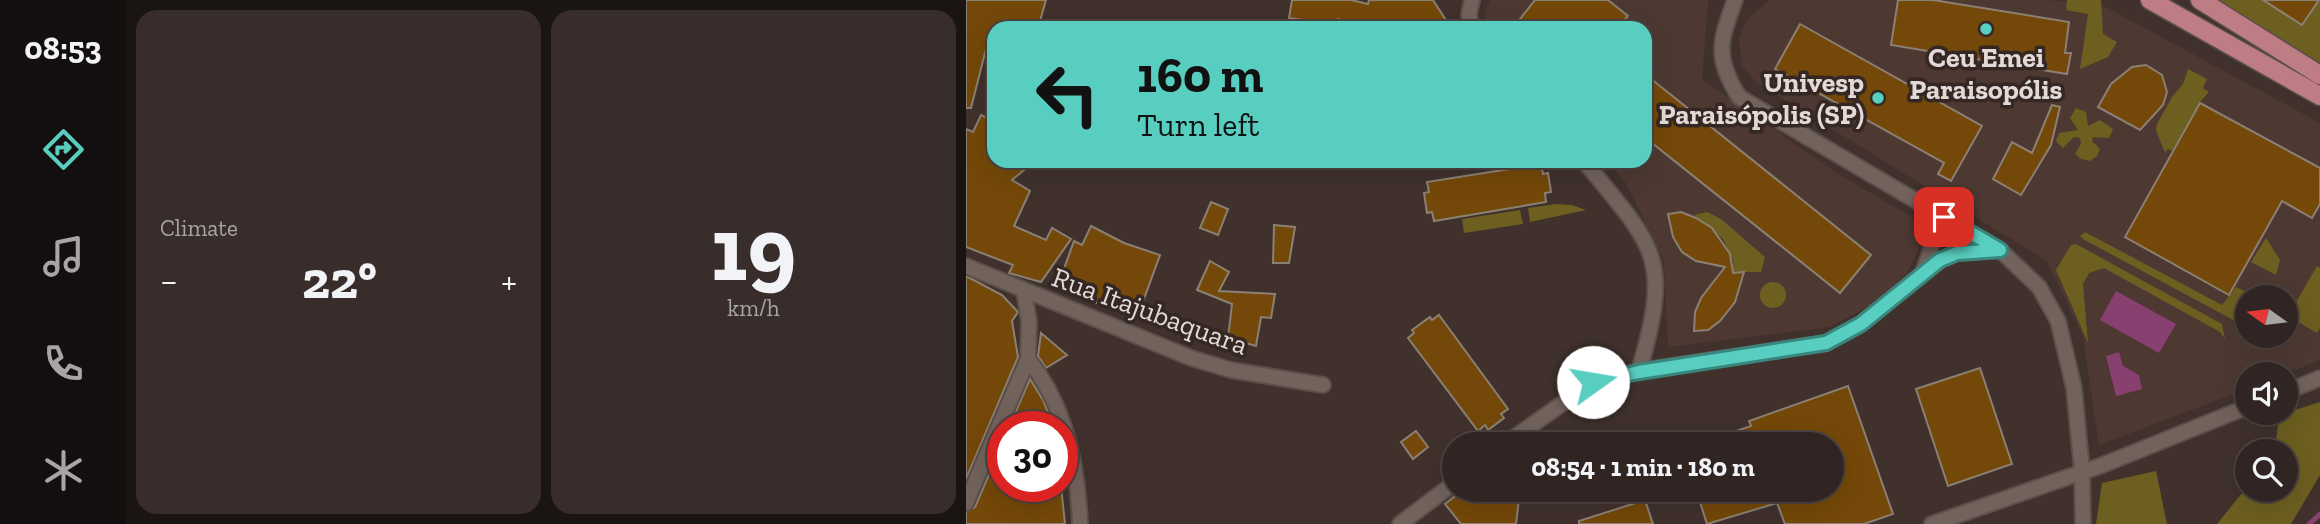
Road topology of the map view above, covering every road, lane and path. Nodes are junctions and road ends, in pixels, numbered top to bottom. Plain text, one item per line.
1 (1735, 0) edge
2 (2150, 0) edge
3 (2200, 0) edge
4 (2320, 75) edge
5 (2320, 96) edge
6 (1590, 168) edge
7 (1924, 205) junction
8 (2000, 250) junction
9 (966, 266) edge
10 (1921, 276) junction
11 (1024, 291) junction
12 (1028, 359) junction
13 (1639, 372) junction
14 (2320, 378) edge
15 (1323, 384) dead end
16 (2298, 387) edge
17 (2235, 412) edge
18 (1522, 432) edge
19 (2082, 471) junction
20 (1442, 492) edge
21 (966, 503) edge
22 (1080, 524) edge
23 (1400, 524) edge
24 (1932, 524) edge
25 (2083, 524) edge

1 - 7 street
2 - 5 main road
3 - 4 main road
6 - 13 street
7 - 8 street
7 - 10 street
8 - 10 street
8 - 19 street
9 - 11 street, Rua Itajubaquara
10 - 13 street
11 - 12 street
11 - 15 street, Rua Itajubaquara
12 - 21 street
12 - 22 street
13 - 18 street
14 - 16 street
17 - 19 street
19 - 24 street
19 - 25 street
20 - 23 street

